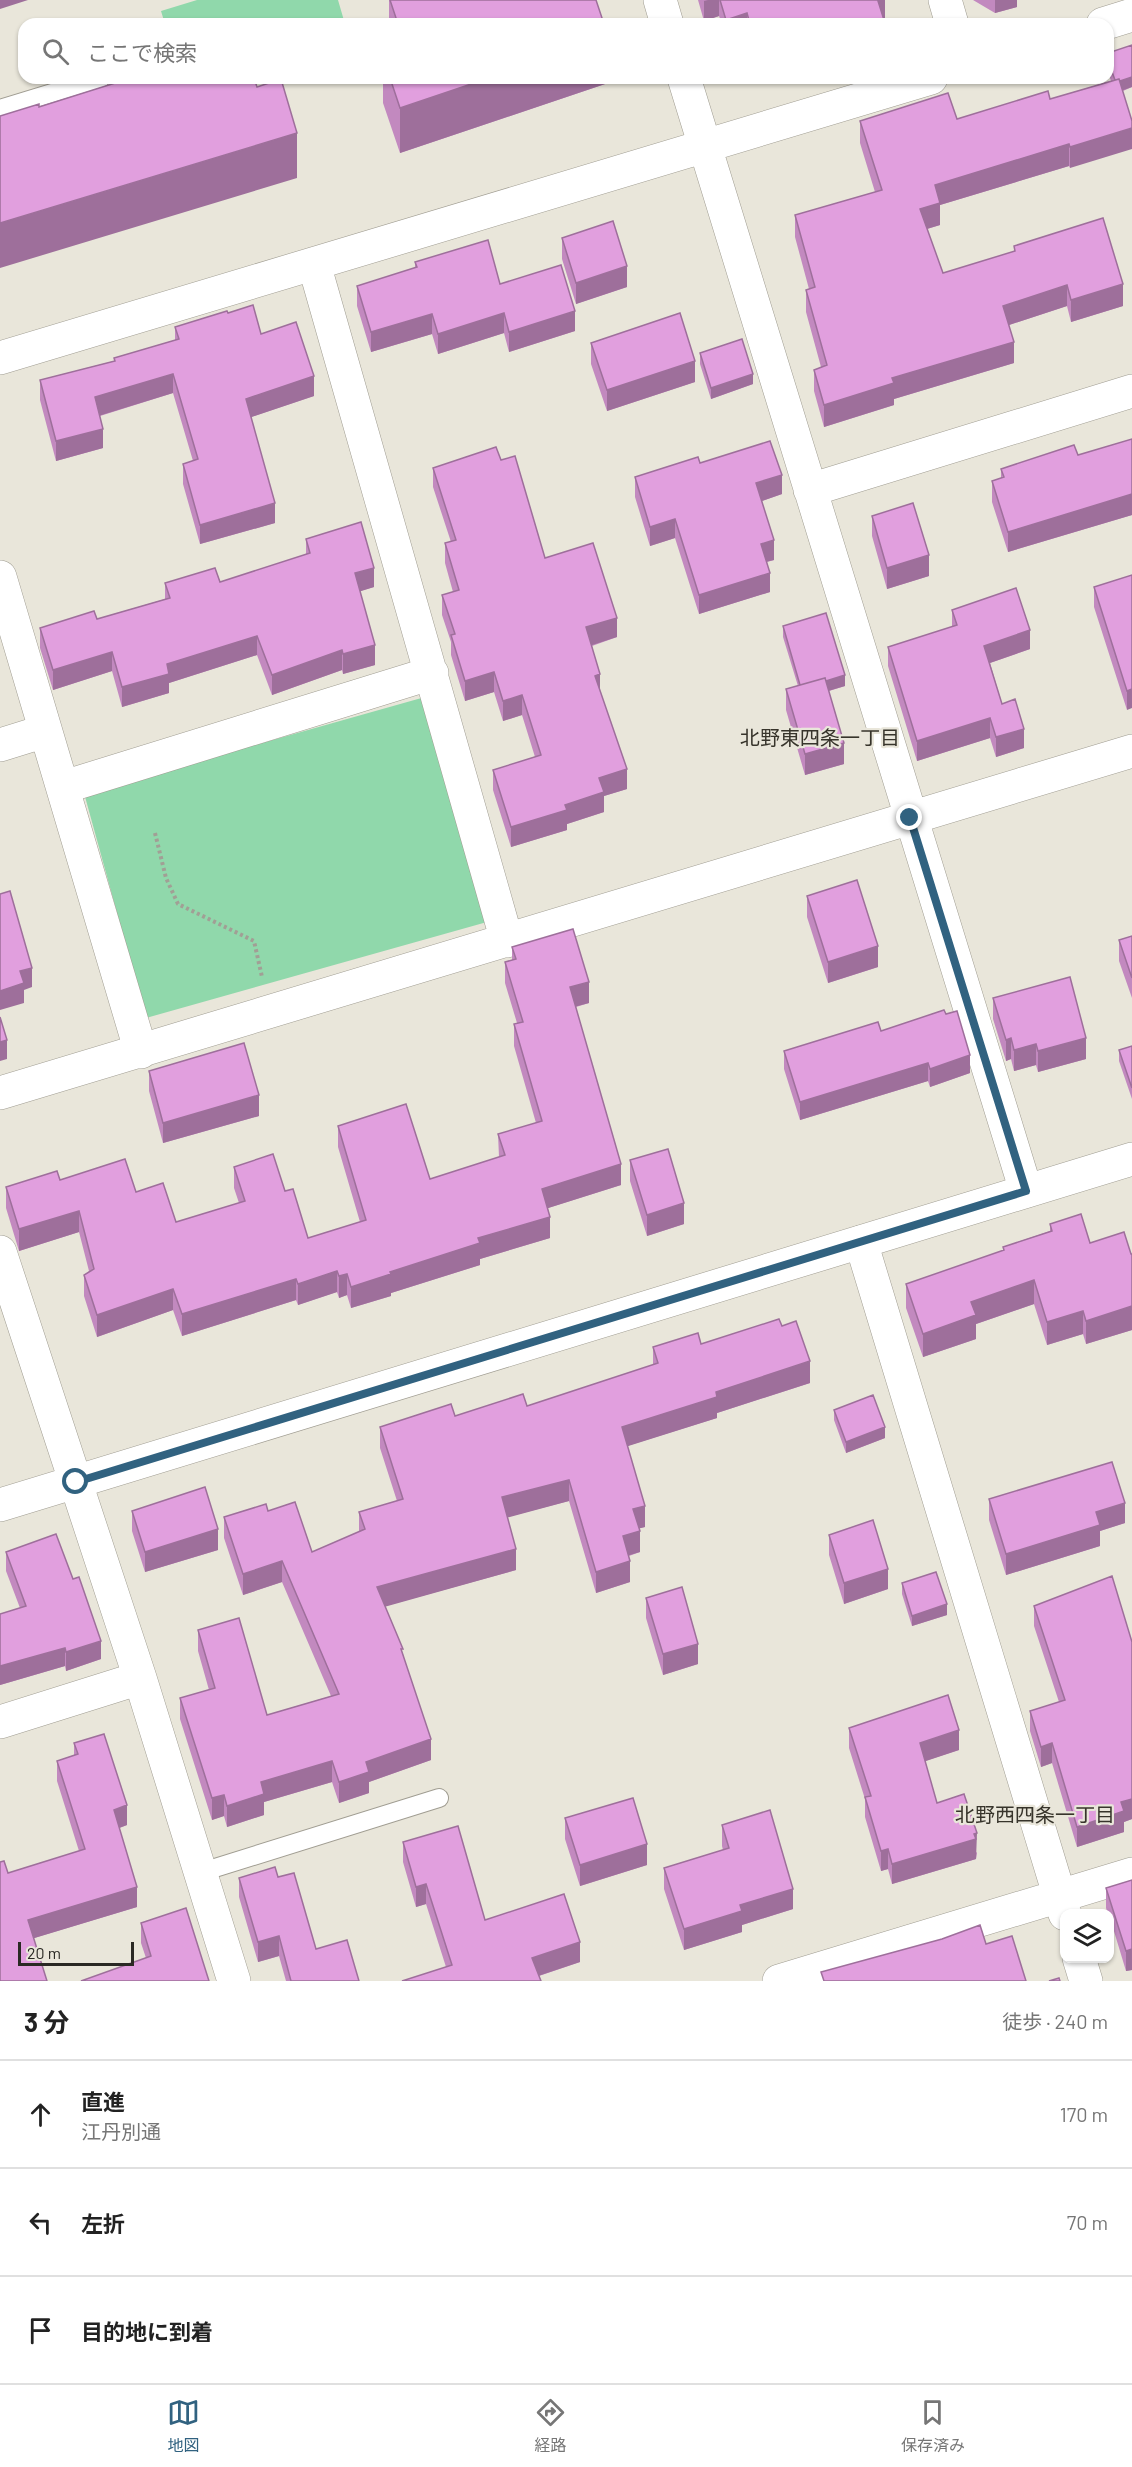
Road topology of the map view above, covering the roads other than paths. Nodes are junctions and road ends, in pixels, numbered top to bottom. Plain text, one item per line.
1 (660, 0) edge
2 (945, 0) edge
3 (1132, 15) edge
4 (665, 18) edge
5 (950, 18) edge
6 (1114, 21) edge
7 (81, 84) edge
8 (686, 84) edge
9 (911, 84) edge
10 (0, 109) edge
11 (706, 147) junction
12 (314, 264) junction
13 (0, 358) edge
14 (1132, 391) edge
15 (810, 490) junction
16 (0, 577) edge
17 (432, 673) junction
18 (45, 731) junction
19 (0, 745) edge
20 (1132, 751) edge
21 (64, 787) junction
22 (910, 818) junction
23 (507, 940) junction
24 (141, 1052) junction
25 (0, 1093) edge
26 (1132, 1159) edge
27 (1026, 1191) junction
28 (861, 1242) junction
29 (0, 1252) edge
30 (76, 1482) junction
31 (0, 1505) edge
32 (140, 1678) junction
33 (0, 1722) edge
34 (439, 1798) dead end
35 (202, 1872) junction
36 (1132, 1874) edge
37 (1062, 1905) edge
38 (1080, 1963) edge
39 (234, 1981) edge
40 (779, 1981) edge
41 (1086, 1981) edge

1 - 4 street
2 - 5 street
3 - 6 street
7 - 10 lane
8 - 11 street
9 - 11 street
11 - 12 street
11 - 15 street
12 - 13 street
12 - 17 street
14 - 15 street
15 - 22 street
16 - 18 street
17 - 21 street
17 - 23 street
18 - 19 street
18 - 21 street
20 - 22 street
21 - 24 street
22 - 23 street
22 - 27 street
23 - 24 street
24 - 25 street
26 - 27 street
27 - 28 street
28 - 30 street
28 - 37 street
29 - 30 street
30 - 31 street
30 - 32 street
32 - 33 street
32 - 35 street
34 - 35 lane
35 - 39 street
36 - 37 street
37 - 40 street
38 - 41 street

